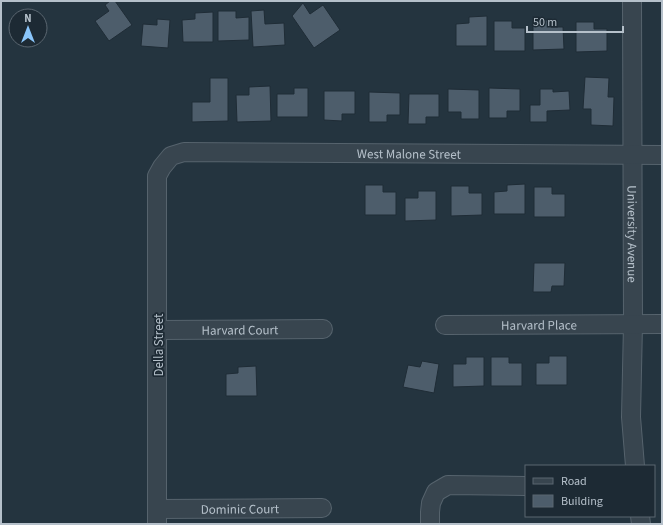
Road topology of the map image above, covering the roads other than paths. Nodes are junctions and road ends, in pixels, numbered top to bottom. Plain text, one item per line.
1 (632, 1) edge
2 (632, 155) junction
3 (662, 155) edge
4 (162, 167) joint
5 (633, 324) junction
6 (662, 324) edge
7 (444, 325) dead end
8 (323, 329) dead end
9 (158, 330) junction
10 (635, 465) edge
11 (525, 486) edge
12 (322, 508) dead end
13 (157, 516) edge
14 (430, 524) edge

1 - 2 street, University Avenue
2 - 3 street, West Malone Street
2 - 4 street, West Malone Street
2 - 5 street, University Avenue
4 - 9 street, Della Street
5 - 6 street, Harvard Place
5 - 7 street, Harvard Place
5 - 10 street, University Avenue
8 - 9 street, Harvard Court
9 - 13 street, Della Street
11 - 14 street
12 - 13 street, Dominic Court

